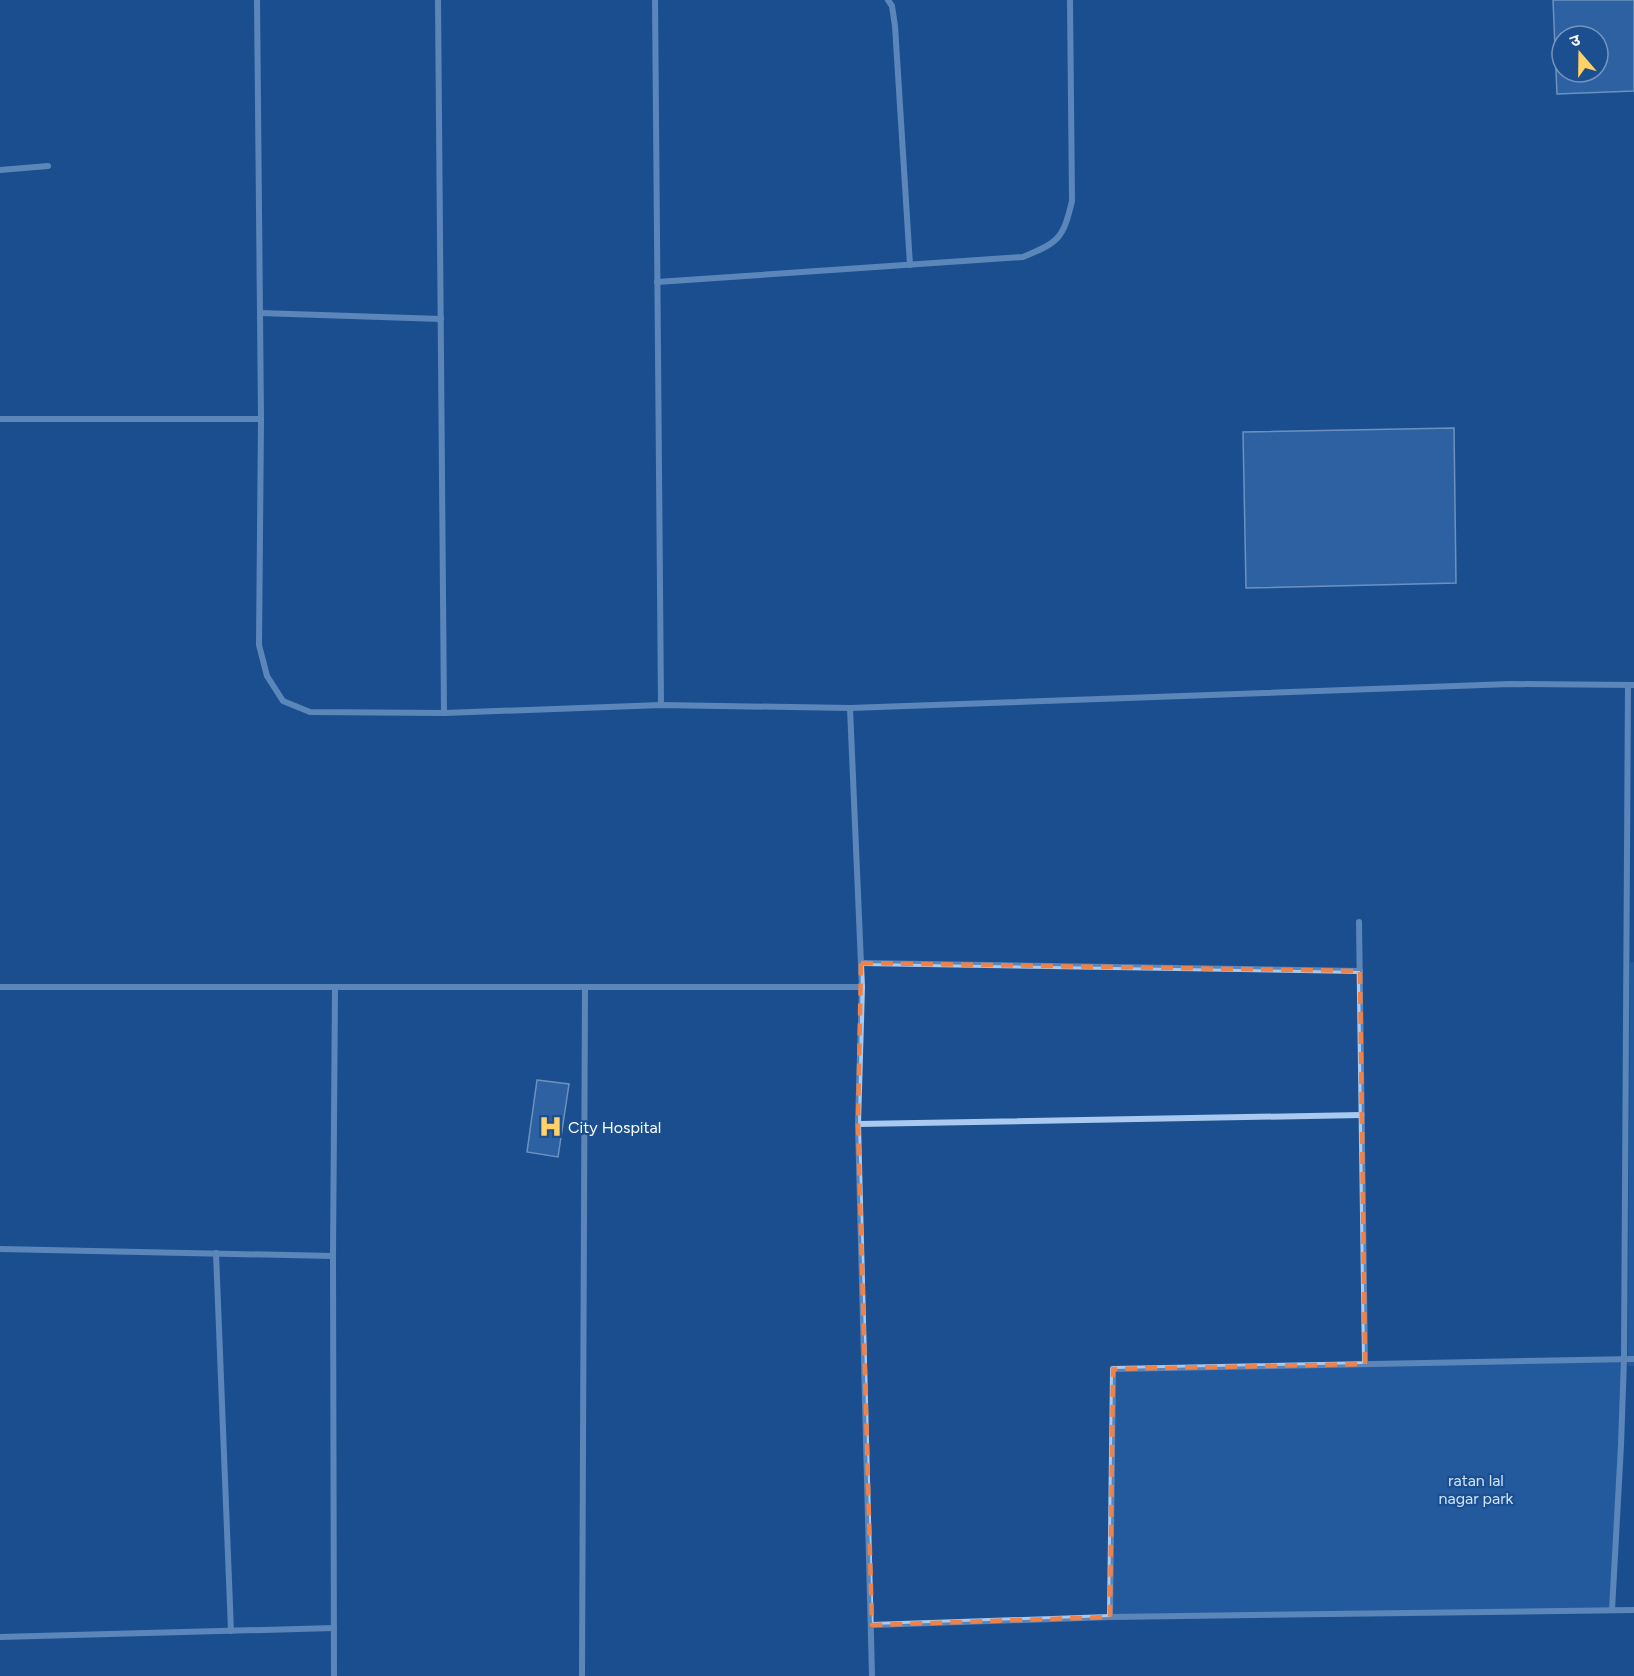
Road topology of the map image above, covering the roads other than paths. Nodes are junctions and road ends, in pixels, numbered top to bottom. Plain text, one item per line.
1 (257, 0) edge
2 (438, 0) edge
3 (655, 0) edge
4 (888, 0) edge
5 (1070, 0) edge
6 (48, 166) dead end
7 (0, 170) edge
8 (910, 265) junction
9 (657, 282) junction
10 (260, 313) junction
11 (441, 319) junction
12 (0, 419) edge
13 (261, 419) junction
14 (1631, 684) edge
15 (661, 705) junction
16 (850, 708) junction
17 (444, 713) junction
18 (1359, 922) dead end
19 (1634, 953) edge
20 (1626, 957) junction
21 (861, 963) junction
22 (1360, 971) junction
23 (0, 987) edge
24 (585, 987) junction
25 (862, 987) junction
26 (335, 988) junction
27 (1362, 1115) junction
28 (858, 1124) junction
29 (0, 1249) edge
30 (216, 1253) junction
31 (333, 1256) junction
32 (1624, 1359) junction
33 (1634, 1359) edge
34 (1365, 1364) junction
35 (1612, 1610) junction
36 (1634, 1611) edge
37 (1110, 1617) junction
38 (872, 1625) junction
39 (334, 1628) junction
40 (231, 1631) junction
41 (0, 1637) edge
42 (334, 1676) edge
43 (582, 1676) edge
44 (872, 1676) edge

1 - 10 street
2 - 11 street
3 - 9 street
4 - 8 street
5 - 8 street
6 - 7 street
8 - 9 street
9 - 15 street
10 - 11 street
10 - 13 street
11 - 17 street
12 - 13 street
13 - 17 street
14 - 16 street
14 - 20 street
15 - 16 street
15 - 17 street
16 - 21 street
18 - 22 street
19 - 20 street
20 - 32 street
21 - 22 street
21 - 25 street
22 - 27 street
23 - 26 street
24 - 25 street
24 - 26 street
24 - 43 street
25 - 28 street
26 - 31 street
27 - 28 street
27 - 34 street
28 - 38 street
29 - 30 street
30 - 31 street
30 - 40 street
31 - 39 street
32 - 33 street
32 - 34 street
32 - 35 street
34 - 37 street
35 - 36 street
35 - 37 street
37 - 38 street
38 - 44 street
39 - 40 street
39 - 42 street
40 - 41 street

